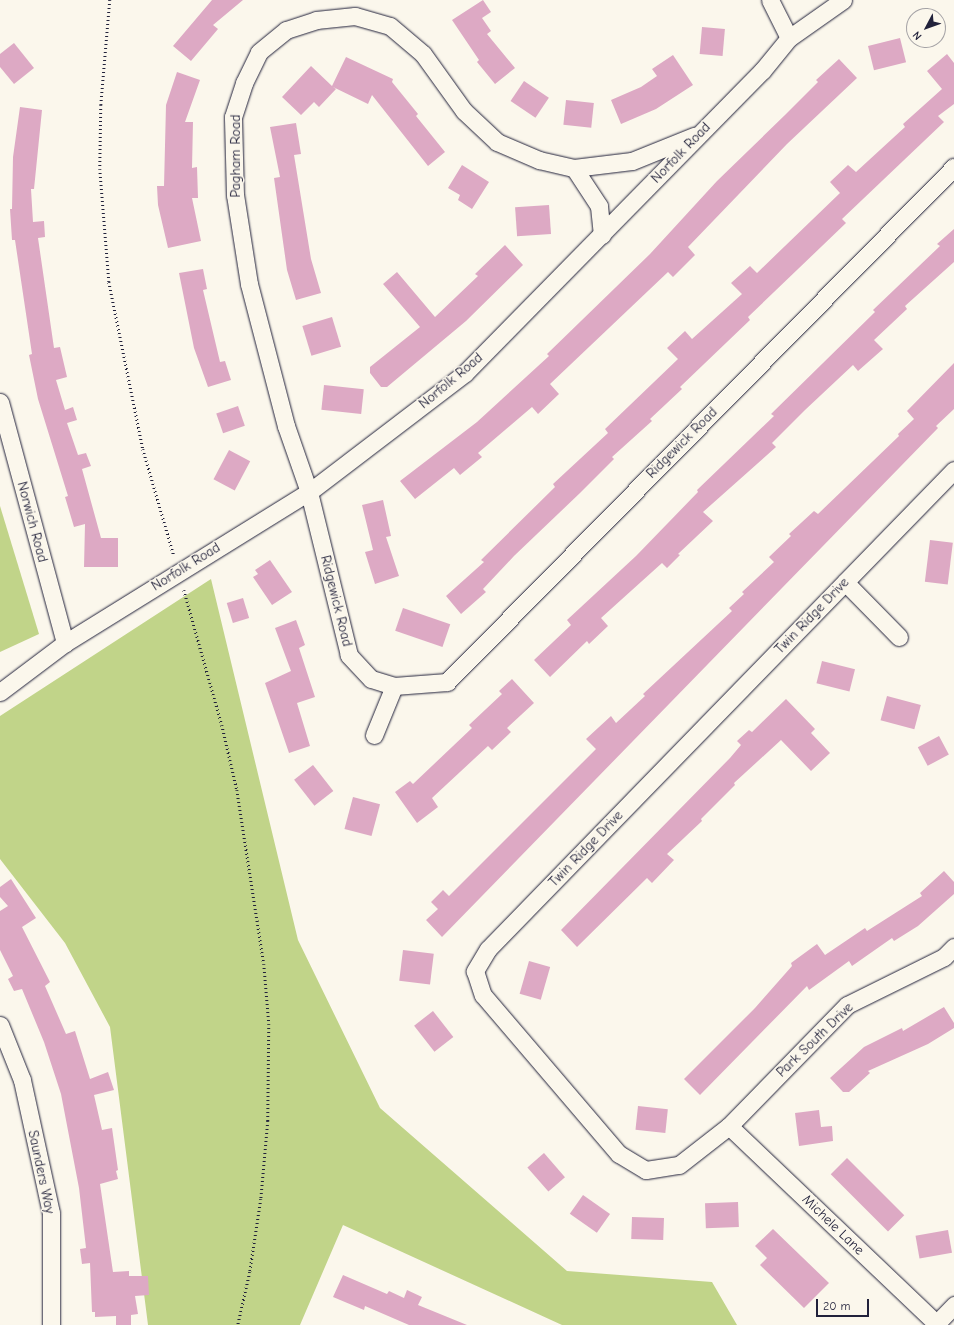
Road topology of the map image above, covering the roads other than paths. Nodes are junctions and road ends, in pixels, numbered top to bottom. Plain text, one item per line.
1 (770, 0) edge
2 (843, 0) edge
3 (789, 38) junction
4 (699, 134) junction
5 (954, 167) edge
6 (574, 168) junction
7 (602, 235) junction
8 (0, 402) edge
9 (954, 470) edge
10 (309, 492) junction
11 (845, 582) junction
12 (899, 637) dead end
13 (65, 643) junction
14 (394, 686) junction
15 (0, 692) edge
16 (374, 735) dead end
17 (954, 947) edge
18 (0, 1025) edge
19 (729, 1126) junction
20 (954, 1305) edge
21 (935, 1324) edge
22 (51, 1325) edge

1 - 3 street
2 - 3 street, Norfolk Road
3 - 4 street, Norfolk Road
4 - 6 street, Pagham Road
4 - 7 street, Norfolk Road
5 - 14 street, Ridgewick Road
6 - 7 street
6 - 10 street, Pagham Road
7 - 10 street, Norfolk Road
8 - 13 street, Norwich Road
9 - 11 street, Twin Ridge Drive
10 - 13 street, Norfolk Road
10 - 14 street, Ridgewick Road
11 - 12 street
11 - 19 street, Twin Ridge Drive
13 - 15 street, Norfolk Road
14 - 16 street
17 - 19 street, Park South Drive
18 - 22 street, Saunders Way
19 - 21 street, Michele Lane
20 - 21 street

